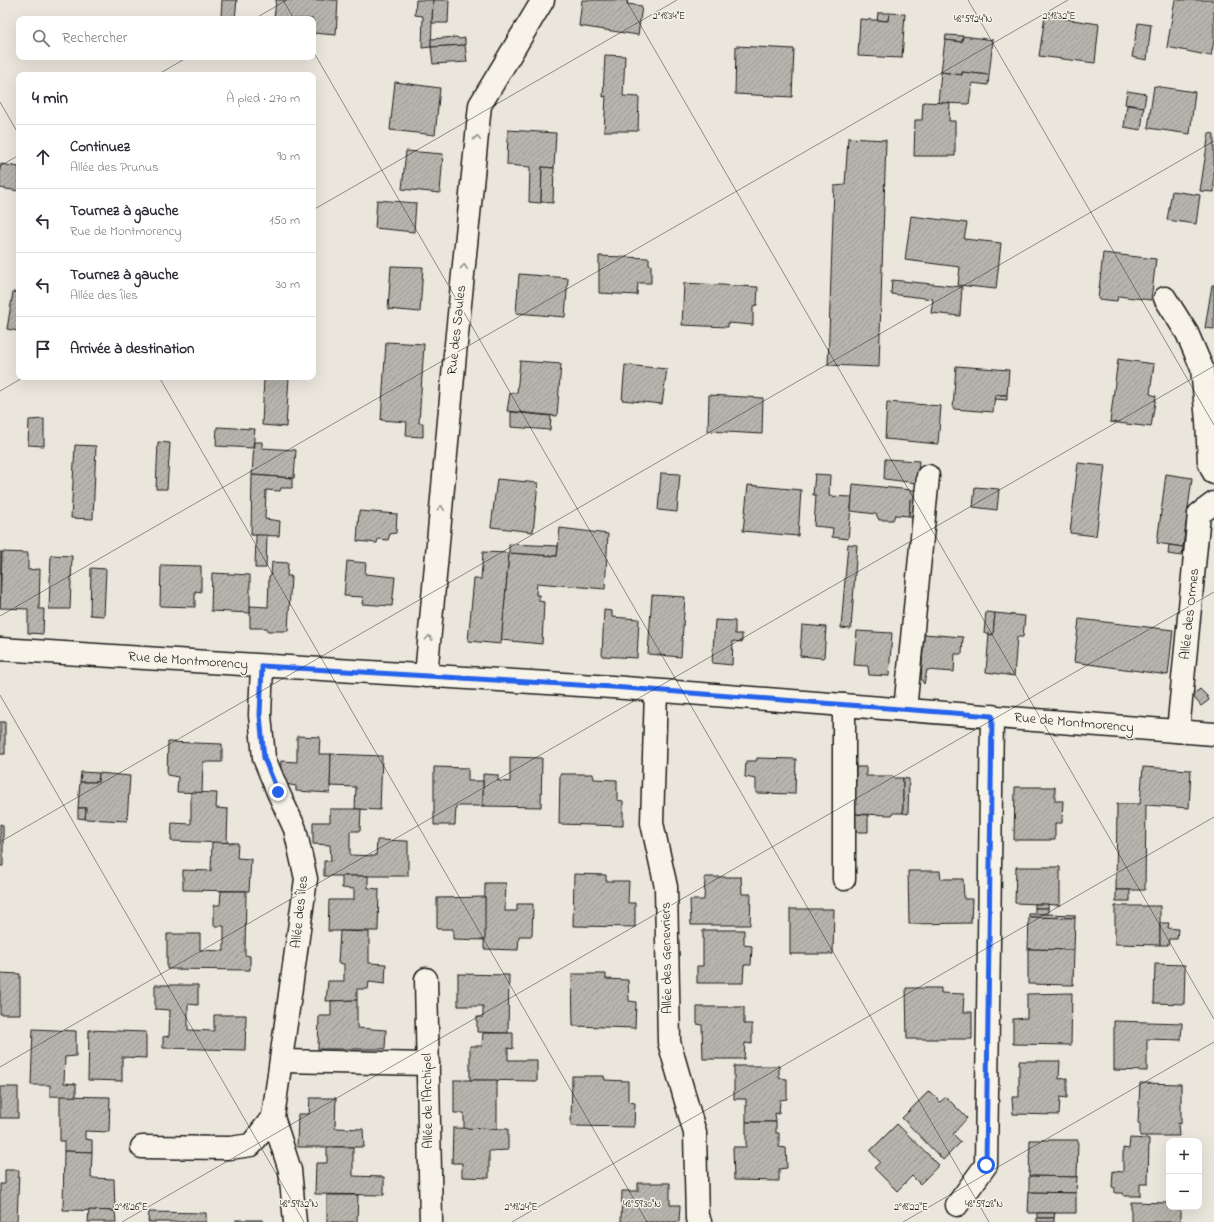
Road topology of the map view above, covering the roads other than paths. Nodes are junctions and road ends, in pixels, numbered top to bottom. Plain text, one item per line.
1 (543, 0) edge
2 (1164, 298) dead end
3 (1214, 473) edge
4 (928, 476) dead end
5 (1214, 503) edge
6 (0, 649) edge
7 (262, 666) junction
8 (426, 676) junction
9 (656, 691) junction
10 (844, 705) junction
11 (905, 710) junction
12 (992, 716) junction
13 (1178, 731) junction
14 (1214, 734) edge
15 (844, 879) dead end
16 (426, 979) dead end
17 (282, 1061) junction
18 (428, 1064) junction
19 (273, 1117) junction
20 (142, 1148) dead end
21 (957, 1205) dead end
22 (294, 1222) edge
23 (431, 1222) edge
24 (700, 1222) edge

8 -> 1 street, Rue des Saules
2 - 3 street
4 - 11 street
5 - 13 street, Allée des Ormes
6 - 7 street, Rue de Montmorency
7 - 8 street, Rue de Montmorency
7 - 17 street, Allée des Îles
8 - 9 street, Rue de Montmorency
9 - 10 street, Rue de Montmorency
9 - 24 street, Allée des Genevriers
10 - 11 street, Rue de Montmorency
10 - 15 street
11 - 12 street, Rue de Montmorency
12 - 13 street, Rue de Montmorency
12 - 21 street
13 - 14 street, Rue de Montmorency
16 - 18 street, Allée de l'Archipel
17 - 18 street
17 - 19 street, Allée des Îles
18 - 23 street, Allée de l'Archipel
19 - 20 street, Allée des Îles
19 - 22 street, Allée des Îles

